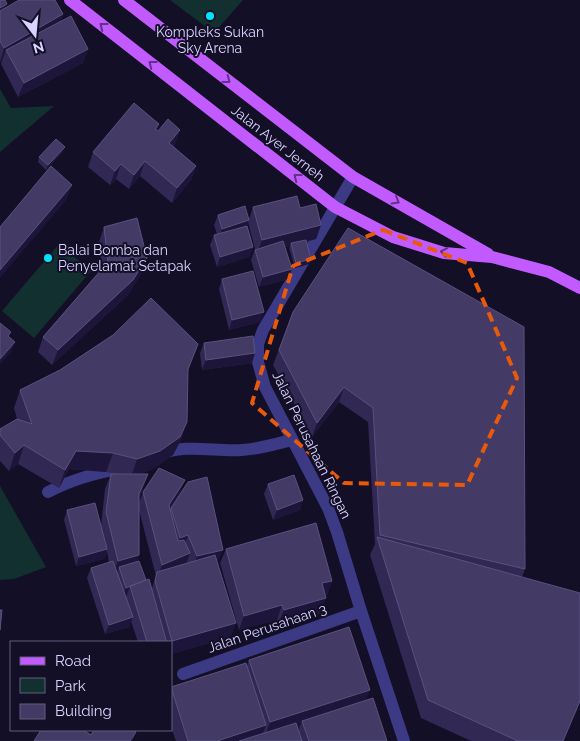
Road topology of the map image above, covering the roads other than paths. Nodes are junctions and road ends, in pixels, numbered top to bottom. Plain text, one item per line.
1 (70, 0) edge
2 (124, 0) edge
3 (353, 177) junction
4 (335, 207) junction
5 (492, 256) junction
6 (580, 288) edge
7 (292, 440) junction
8 (148, 460) edge
9 (132, 466) edge
10 (48, 492) dead end
11 (361, 611) junction
12 (184, 674) dead end
13 (404, 741) edge

4 -> 1 main road, Jalan Ayer Jerneh
2 -> 3 main road, Jalan Ayer Jerneh
3 - 4 street, Jalan Perusahaan Ringan
3 -> 5 main road, Jalan Ayer Jerneh
5 -> 4 main road, Jalan Ayer Jerneh
4 - 7 street, Jalan Perusahaan Ringan
5 - 6 main road, Jalan Ayer Jerneh
7 - 8 street
7 - 11 street, Jalan Perusahaan Ringan
9 - 10 street
11 - 12 street, Jalan Perusahaan 3
11 - 13 street, Jalan Perusahaan Ringan

